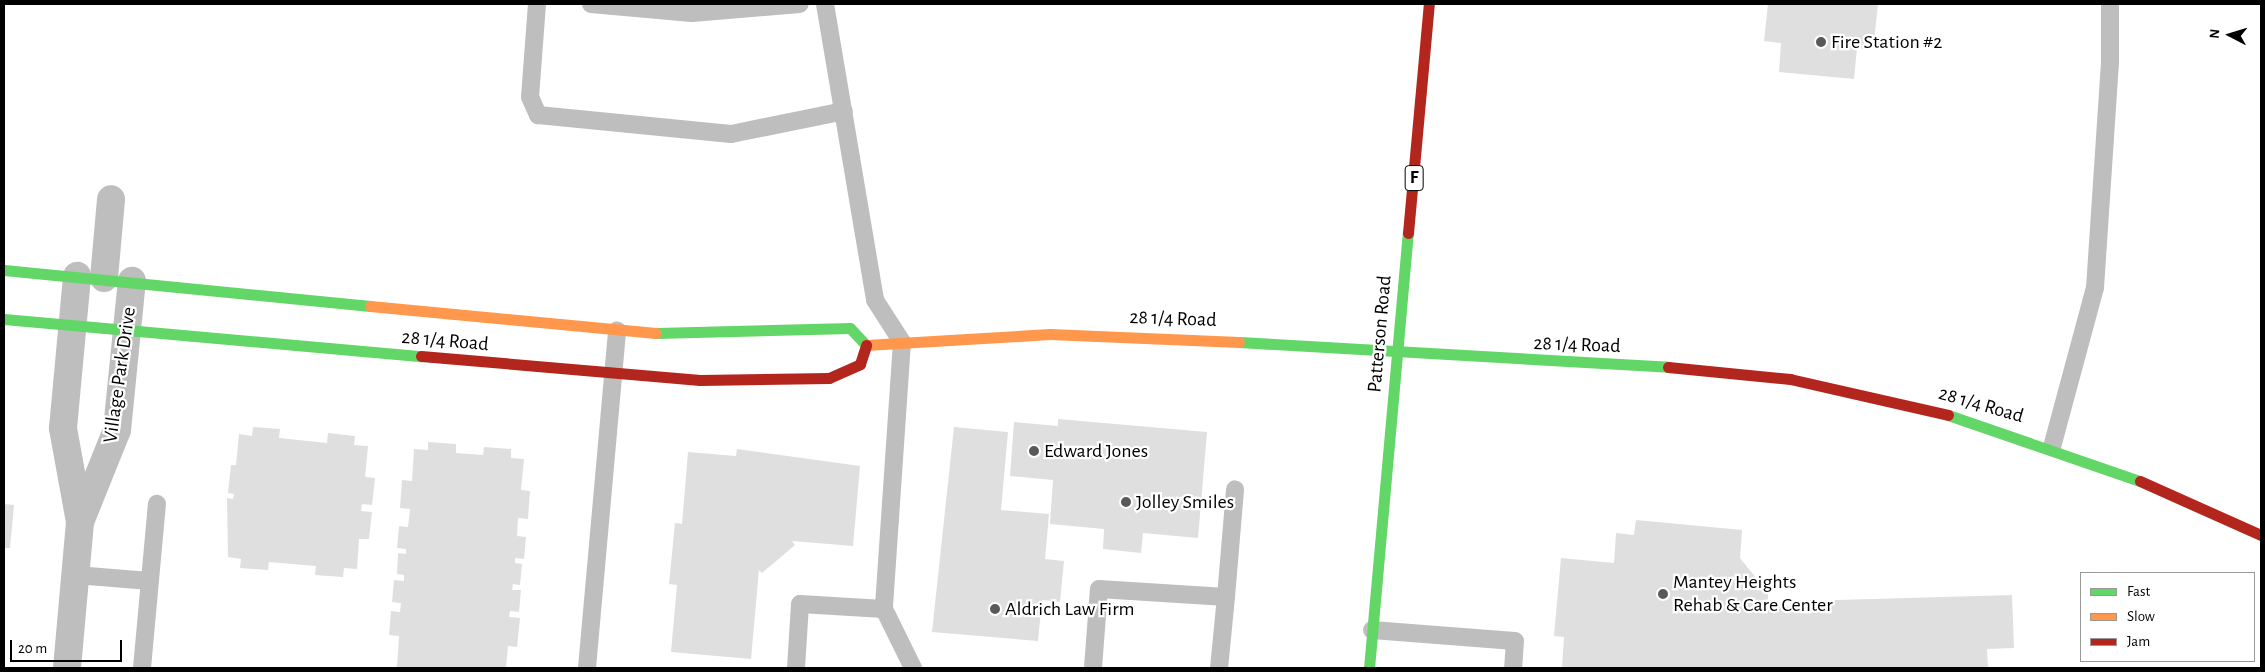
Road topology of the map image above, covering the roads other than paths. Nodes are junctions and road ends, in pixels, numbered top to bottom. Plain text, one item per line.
1 (537, 4) edge
2 (591, 4) edge
3 (800, 4) edge
4 (825, 4) edge
5 (1429, 4) edge
6 (2110, 4) edge
7 (844, 111) junction
8 (111, 199) dead end
9 (4, 270) edge
10 (77, 276) junction
11 (104, 278) junction
12 (132, 281) junction
13 (4, 319) edge
14 (72, 325) junction
15 (617, 330) junction
16 (127, 332) junction
17 (902, 342) junction
18 (866, 345) junction
19 (1397, 352) junction
20 (613, 376) junction
21 (2052, 447) junction
22 (1235, 489) dead end
23 (157, 504) dead end
24 (80, 522) junction
25 (2261, 535) edge
26 (76, 575) junction
27 (150, 580) junction
28 (1226, 597) junction
29 (884, 610) junction
30 (1372, 630) junction
31 (68, 668) edge
32 (142, 668) edge
33 (587, 668) edge
34 (796, 668) edge
35 (912, 668) edge
36 (1093, 668) edge
37 (1219, 668) edge
38 (1369, 668) edge
39 (1513, 668) edge

1 - 7 lane
2 - 3 lane
4 - 7 lane
5 - 19 street, Patterson Road / F
6 - 21 lane
7 - 17 lane
8 - 11 street
9 - 10 street, 28 1/4 Road
10 - 11 street, 28 1/4 Road
10 - 14 street, Village Park Drive
11 - 12 street, 28 1/4 Road
12 - 15 street, 28 1/4 Road
12 - 16 street, Village Park Drive
13 - 14 street, 28 1/4 Road
14 - 16 street, 28 1/4 Road
14 - 24 street, Village Park Drive
15 - 18 street, 28 1/4 Road
15 - 20 lane
16 - 20 street, 28 1/4 Road
16 - 24 street, Village Park Drive
17 - 18 street, 28 1/4 Road
17 - 19 street, 28 1/4 Road
17 - 29 lane
18 - 20 street, 28 1/4 Road
19 - 21 street, 28 1/4 Road
19 - 30 street, Patterson Road / F
20 - 33 lane
21 - 25 street, 28 1/4 Road
22 - 28 lane
23 - 27 lane
24 - 26 street, Village Park Drive
26 - 27 lane
26 - 31 street, Village Park Drive
27 - 32 lane
28 - 36 lane
28 - 37 lane
29 - 34 lane
29 - 35 lane
30 - 38 street, Patterson Road / F
30 - 39 lane

